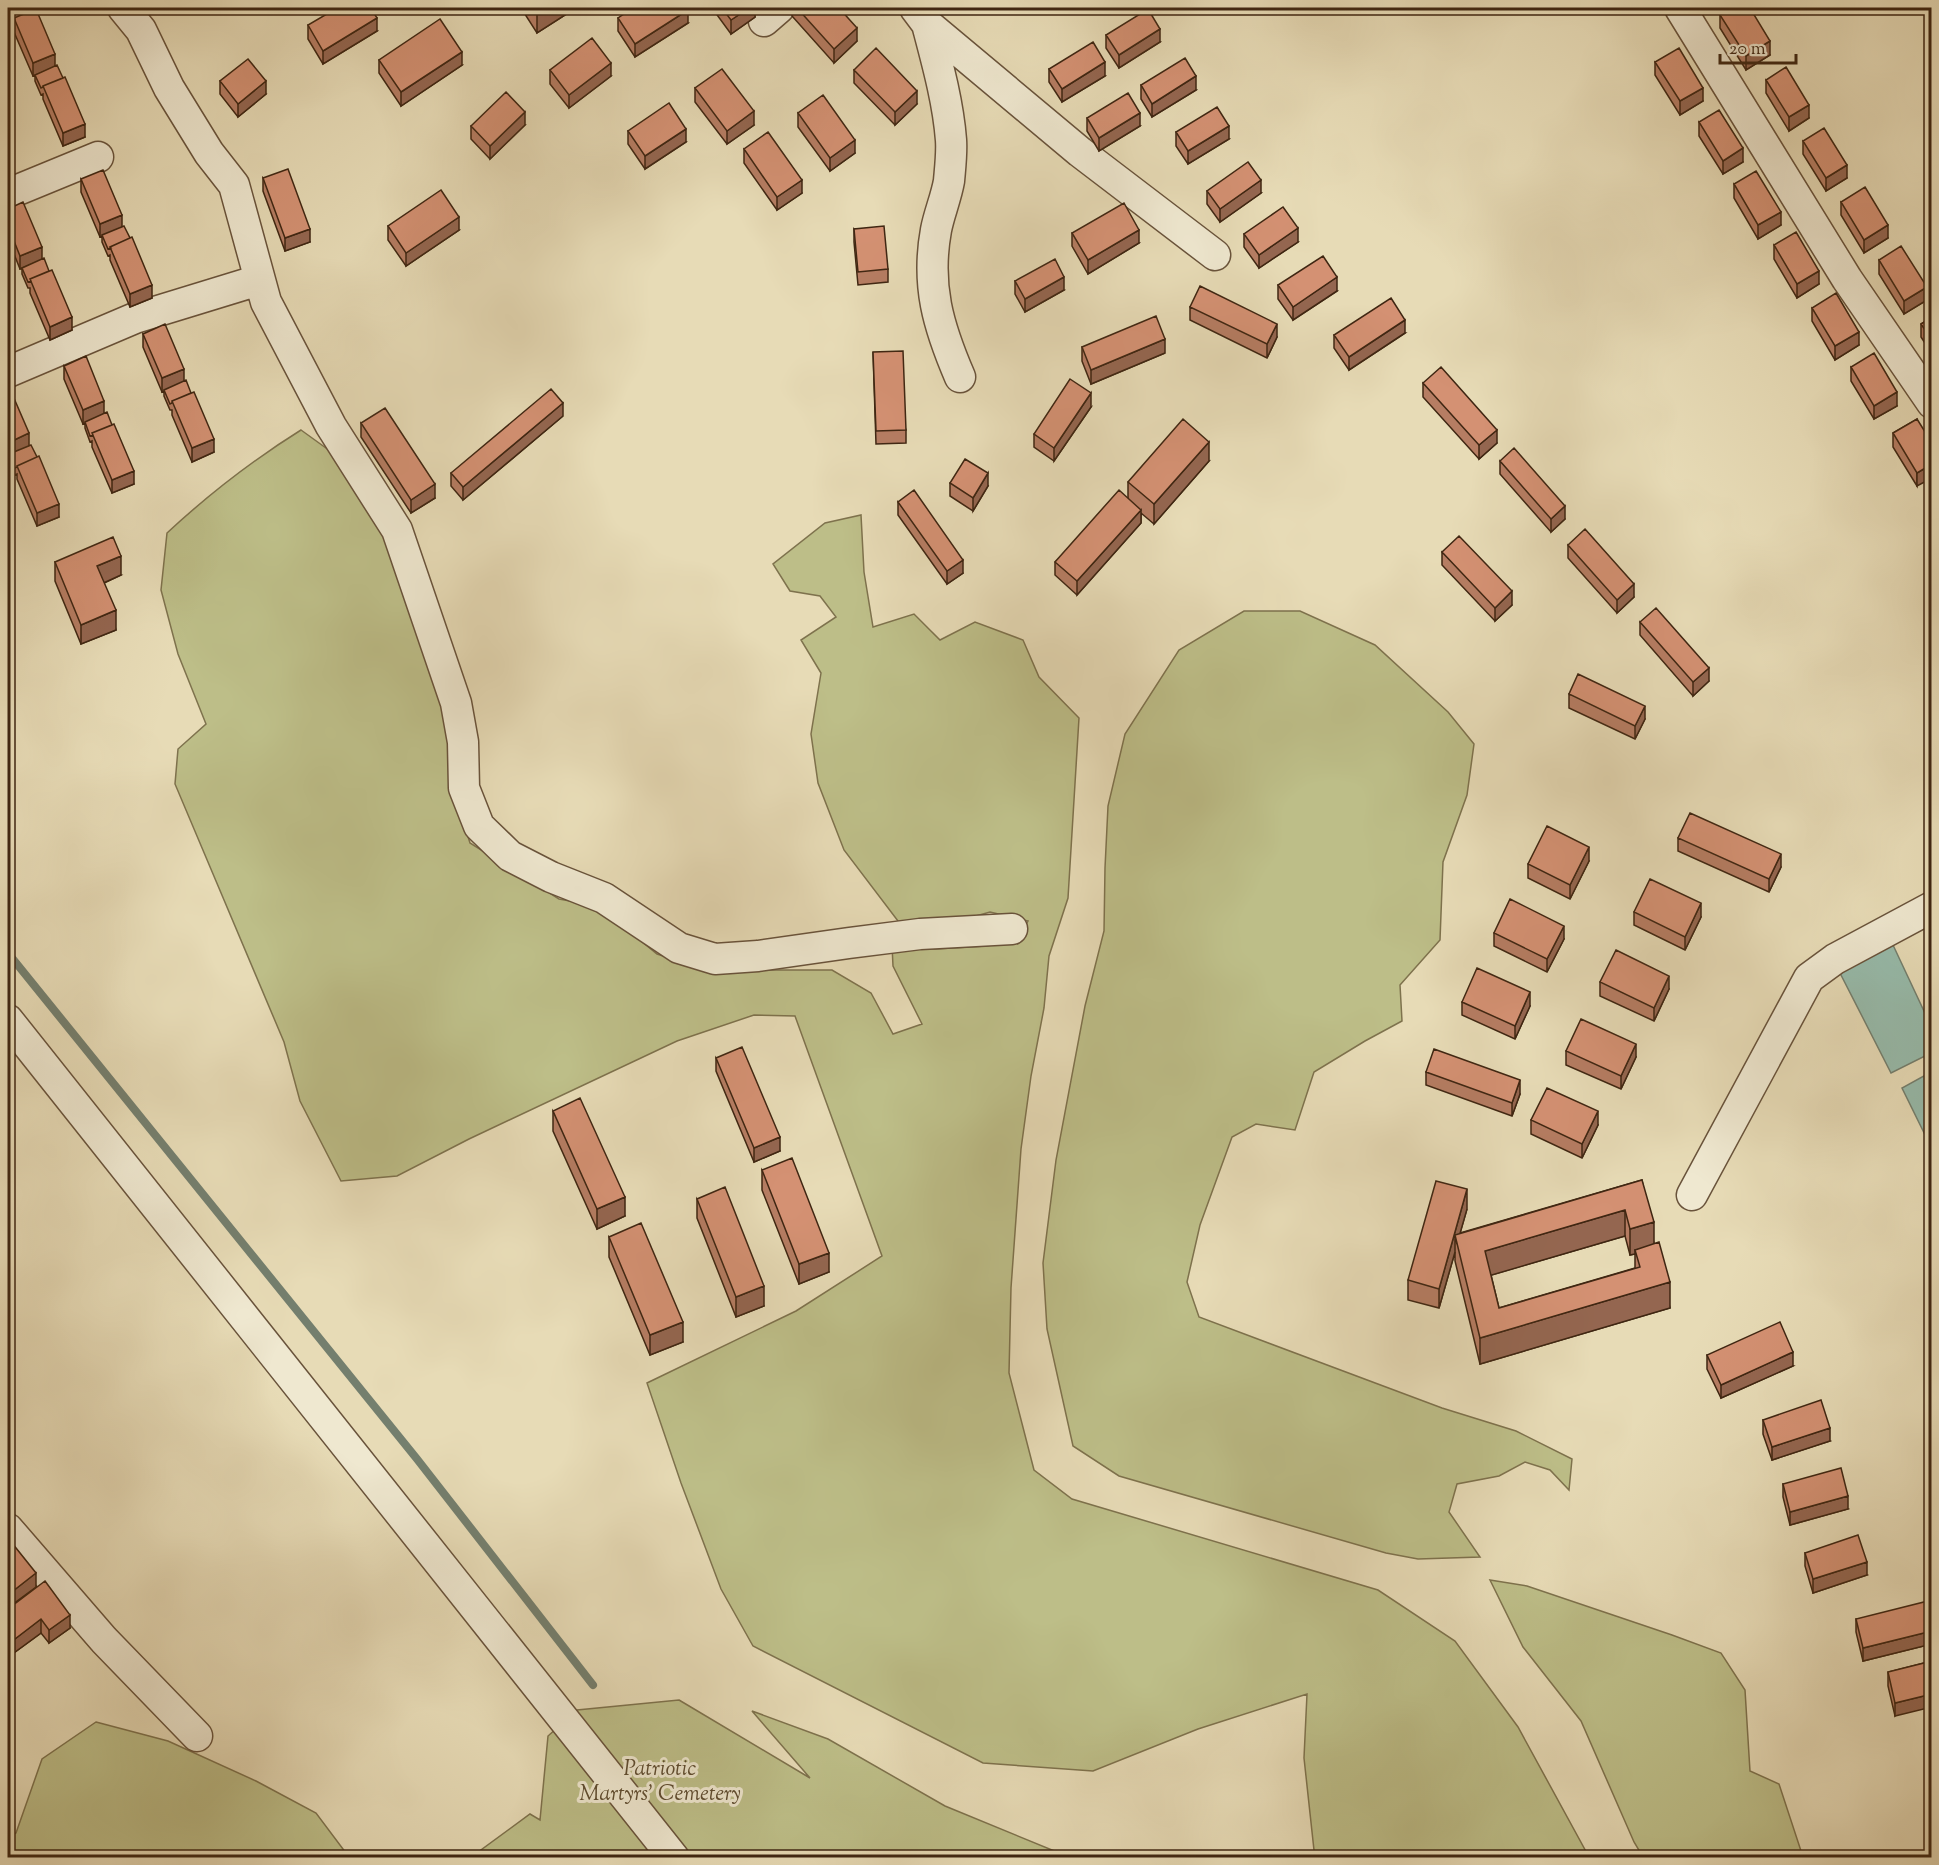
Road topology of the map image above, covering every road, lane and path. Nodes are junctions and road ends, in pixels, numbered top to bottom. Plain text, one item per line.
1 (123, 8) edge
2 (1680, 8) edge
3 (921, 16) edge
4 (98, 157) dead end
5 (8, 194) edge
6 (1215, 255) dead end
7 (259, 280) junction
8 (8, 372) edge
9 (960, 376) dead end
10 (1932, 403) edge
11 (1932, 908) edge
12 (1012, 929) dead end
13 (8, 1020) edge
14 (1692, 1195) dead end
15 (8, 1529) edge
16 (197, 1736) dead end
17 (674, 1857) edge

1 - 7 street
2 - 10 street
3 - 6 street
3 - 9 street
4 - 5 street
7 - 8 street
7 - 12 street
11 - 14 street
13 - 17 street
15 - 16 street

